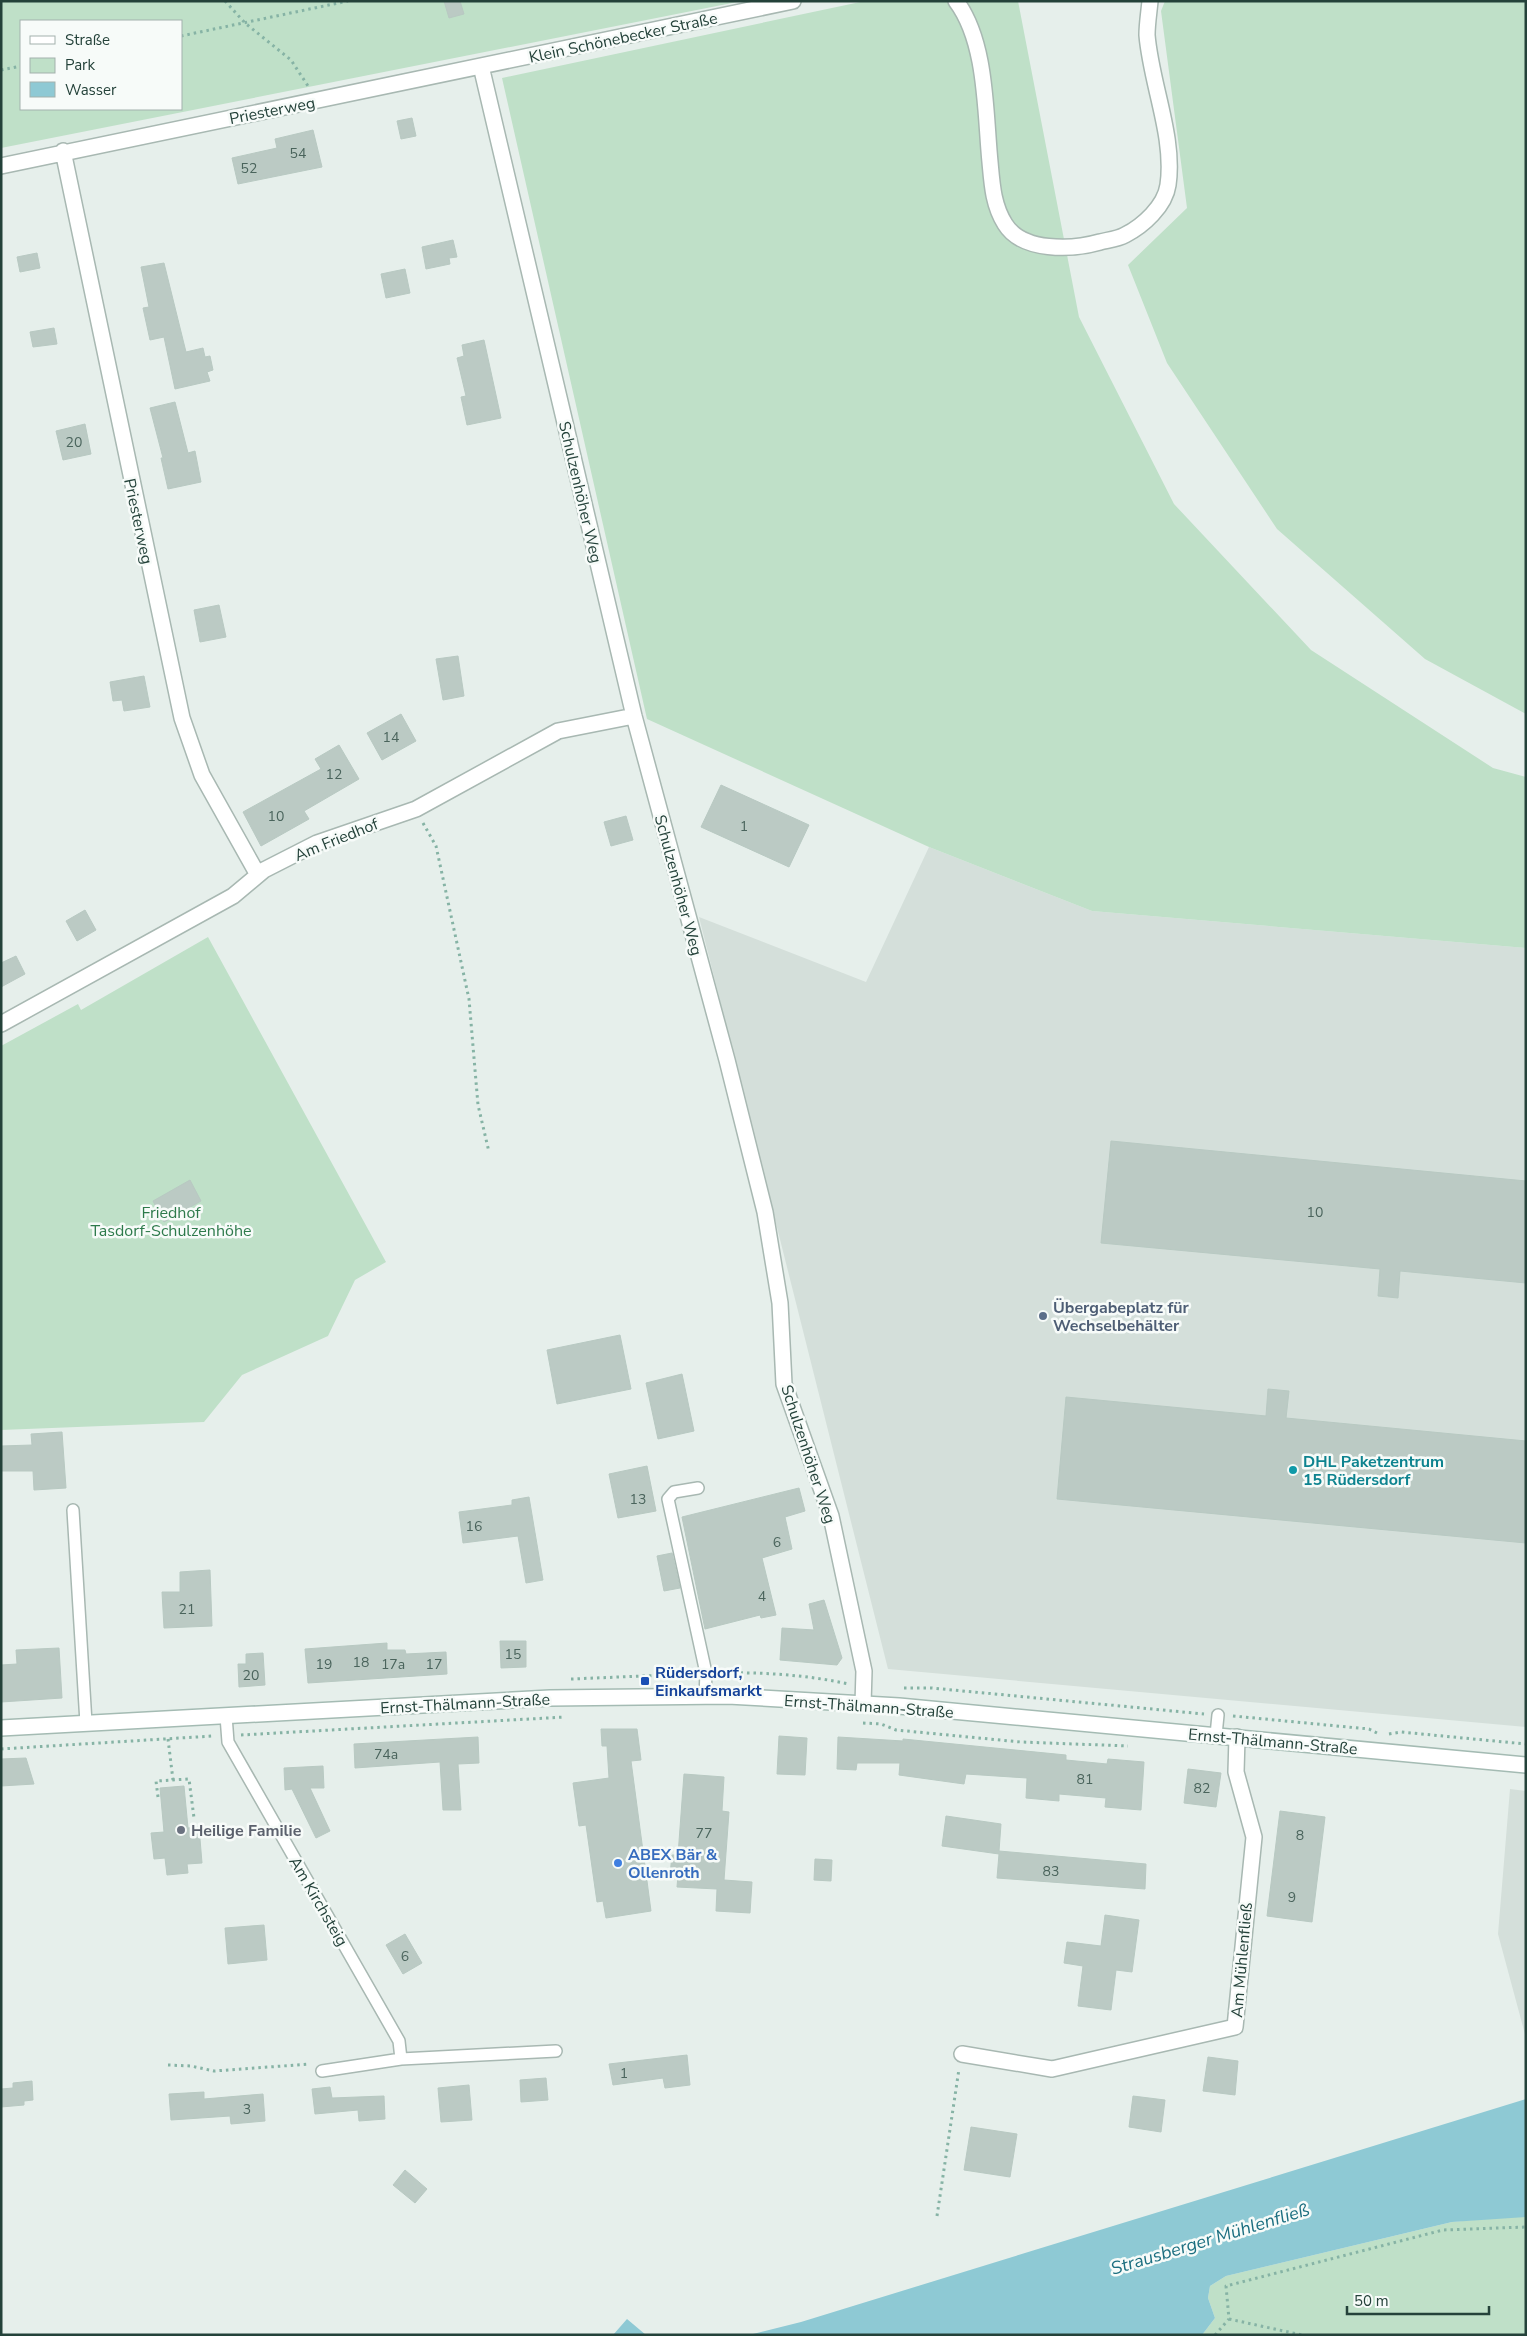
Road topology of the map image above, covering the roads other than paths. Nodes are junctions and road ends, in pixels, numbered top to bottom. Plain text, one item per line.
1 (793, 1) edge
2 (956, 1) edge
3 (1150, 1) edge
4 (481, 66) junction
5 (63, 151) junction
6 (1, 166) edge
7 (634, 716) junction
8 (258, 875) junction
9 (1, 1024) edge
10 (698, 1488) dead end
11 (73, 1510) dead end
12 (705, 1696) junction
13 (863, 1704) junction
14 (1218, 1715) road end
15 (226, 1716) junction
16 (86, 1723) junction
17 (1, 1728) edge
18 (1216, 1735) junction
19 (1237, 1737) junction
20 (1526, 1765) edge
21 (556, 2051) dead end
22 (962, 2054) road end
23 (401, 2059) junction
24 (318, 2067) road end

1 - 4 street, Klein Schönebecker Straße
2 - 3 street
4 - 5 street, Priesterweg
4 - 7 street, Schulzenhöher Weg
5 - 6 street, Priesterweg
5 - 8 street, Priesterweg
7 - 8 street, Am Friedhof
7 - 13 street, Schulzenhöher Weg
8 - 9 street, Am Friedhof
10 - 12 lane
11 - 16 lane
12 - 13 street, Ernst-Thälmann-Straße
12 - 15 street, Ernst-Thälmann-Straße
13 - 18 street, Ernst-Thälmann-Straße
14 - 18 lane
15 - 16 street, Ernst-Thälmann-Straße
15 - 23 lane, Am Kirchsteig
16 - 17 street, Ernst-Thälmann-Straße
18 - 19 street, Ernst-Thälmann-Straße
19 - 20 street, Ernst-Thälmann-Straße
19 - 22 street, Am Mühlenfließ
21 - 23 lane
23 - 24 lane

